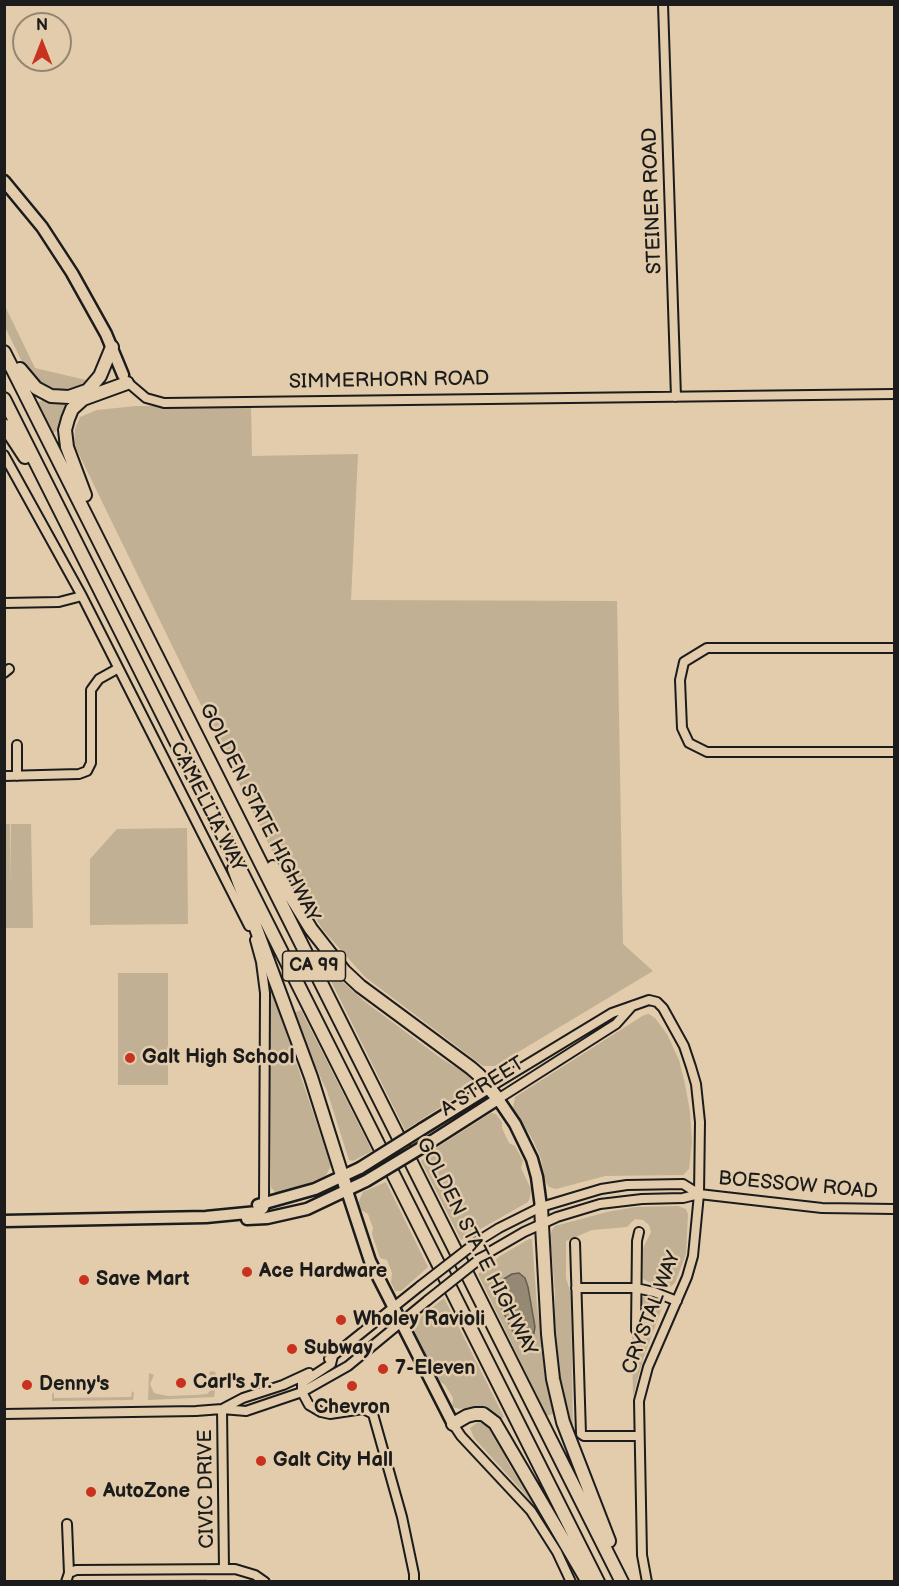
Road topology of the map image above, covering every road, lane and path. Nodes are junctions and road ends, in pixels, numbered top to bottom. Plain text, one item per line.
1 (663, 4) edge
2 (4, 180) edge
3 (4, 345) edge
4 (112, 347) junction
5 (4, 352) edge
6 (125, 379) junction
7 (88, 390) junction
8 (894, 394) edge
9 (675, 397) junction
10 (4, 399) edge
11 (4, 425) edge
12 (4, 455) edge
13 (70, 532) junction
14 (107, 555) junction
15 (82, 596) junction
16 (4, 603) edge
17 (894, 648) edge
18 (117, 669) junction
19 (17, 745) dead end
20 (894, 752) edge
21 (4, 776) edge
22 (17, 776) junction
23 (221, 781) junction
24 (212, 809) junction
25 (649, 1000) joint
26 (634, 1004) junction
27 (490, 1087) junction
28 (498, 1099) junction
29 (343, 1177) junction
30 (347, 1191) junction
31 (699, 1194) junction
32 (264, 1205) junction
33 (541, 1207) junction
34 (894, 1209) edge
35 (206, 1217) junction
36 (4, 1221) edge
37 (542, 1223) junction
38 (639, 1232) dead end
39 (575, 1243) dead end
40 (576, 1288) junction
41 (636, 1288) junction
42 (677, 1301) junction
43 (393, 1309) junction
44 (400, 1323) junction
45 (636, 1330) dead end
46 (333, 1356) junction
47 (302, 1392) junction
48 (222, 1409) junction
49 (4, 1414) edge
50 (453, 1424) junction
51 (639, 1436) junction
52 (67, 1524) dead end
53 (224, 1569) junction
54 (67, 1577) edge
55 (265, 1581) edge
56 (414, 1581) edge
57 (571, 1581) edge
58 (588, 1581) edge
59 (598, 1581) edge
60 (624, 1581) edge
61 (647, 1581) edge

1 - 9 street, STEINER ROAD
2 - 4 main road
3 - 7 highway
4 - 6 main road
4 - 7 highway
5 - 14 highway, GOLDEN STATE HIGHWAY / CA 99
6 - 7 highway
6 - 9 street, SIMMERHORN ROAD
6 - 14 highway
8 - 9 street, SIMMERHORN ROAD
10 - 13 highway, GOLDEN STATE HIGHWAY / CA 99
11 - 13 highway
12 - 15 street, CAMELLIA WAY
13 - 24 highway, GOLDEN STATE HIGHWAY / CA 99
14 - 23 highway, GOLDEN STATE HIGHWAY / CA 99
15 - 16 street
15 - 18 street, CAMELLIA WAY
17 - 20 street
18 - 22 street
18 - 32 street, CAMELLIA WAY
19 - 22 street
21 - 22 street
23 - 27 highway
23 - 60 highway, GOLDEN STATE HIGHWAY / CA 99
24 - 29 highway
24 - 59 highway, GOLDEN STATE HIGHWAY / CA 99
25 - 26 street, A STREET
25 - 31 street, CRYSTAL WAY
26 - 27 street, A STREET
26 - 28 street, A STREET
27 - 28 highway
27 - 29 main road, A STREET, bridge
28 - 30 main road, A STREET, bridge
28 - 33 main road
29 - 30 highway
29 - 32 main road, A STREET
30 - 35 main road, A STREET
30 - 43 main road
31 - 33 street
31 - 34 street, BOESSOW ROAD
31 - 37 street
31 - 42 street, CRYSTAL WAY
32 - 35 main road, A STREET
33 - 37 highway
33 - 43 street, bridge
35 - 36 main road, A STREET
37 - 44 street, bridge
37 - 60 highway
38 - 41 street, CRYSTAL WAY
39 - 40 street
40 - 41 street
40 - 51 street
41 - 42 street
41 - 45 street, CRYSTAL WAY
42 - 51 street, CRYSTAL WAY
43 - 44 main road
43 - 46 street
44 - 47 street
44 - 50 main road
46 - 47 street
46 - 48 street
47 - 48 street
47 - 56 street
48 - 49 street
48 - 53 street, CIVIC DRIVE
50 - 57 street
50 - 58 highway
51 - 61 street, CRYSTAL WAY
52 - 54 street
53 - 54 street
53 - 55 street

